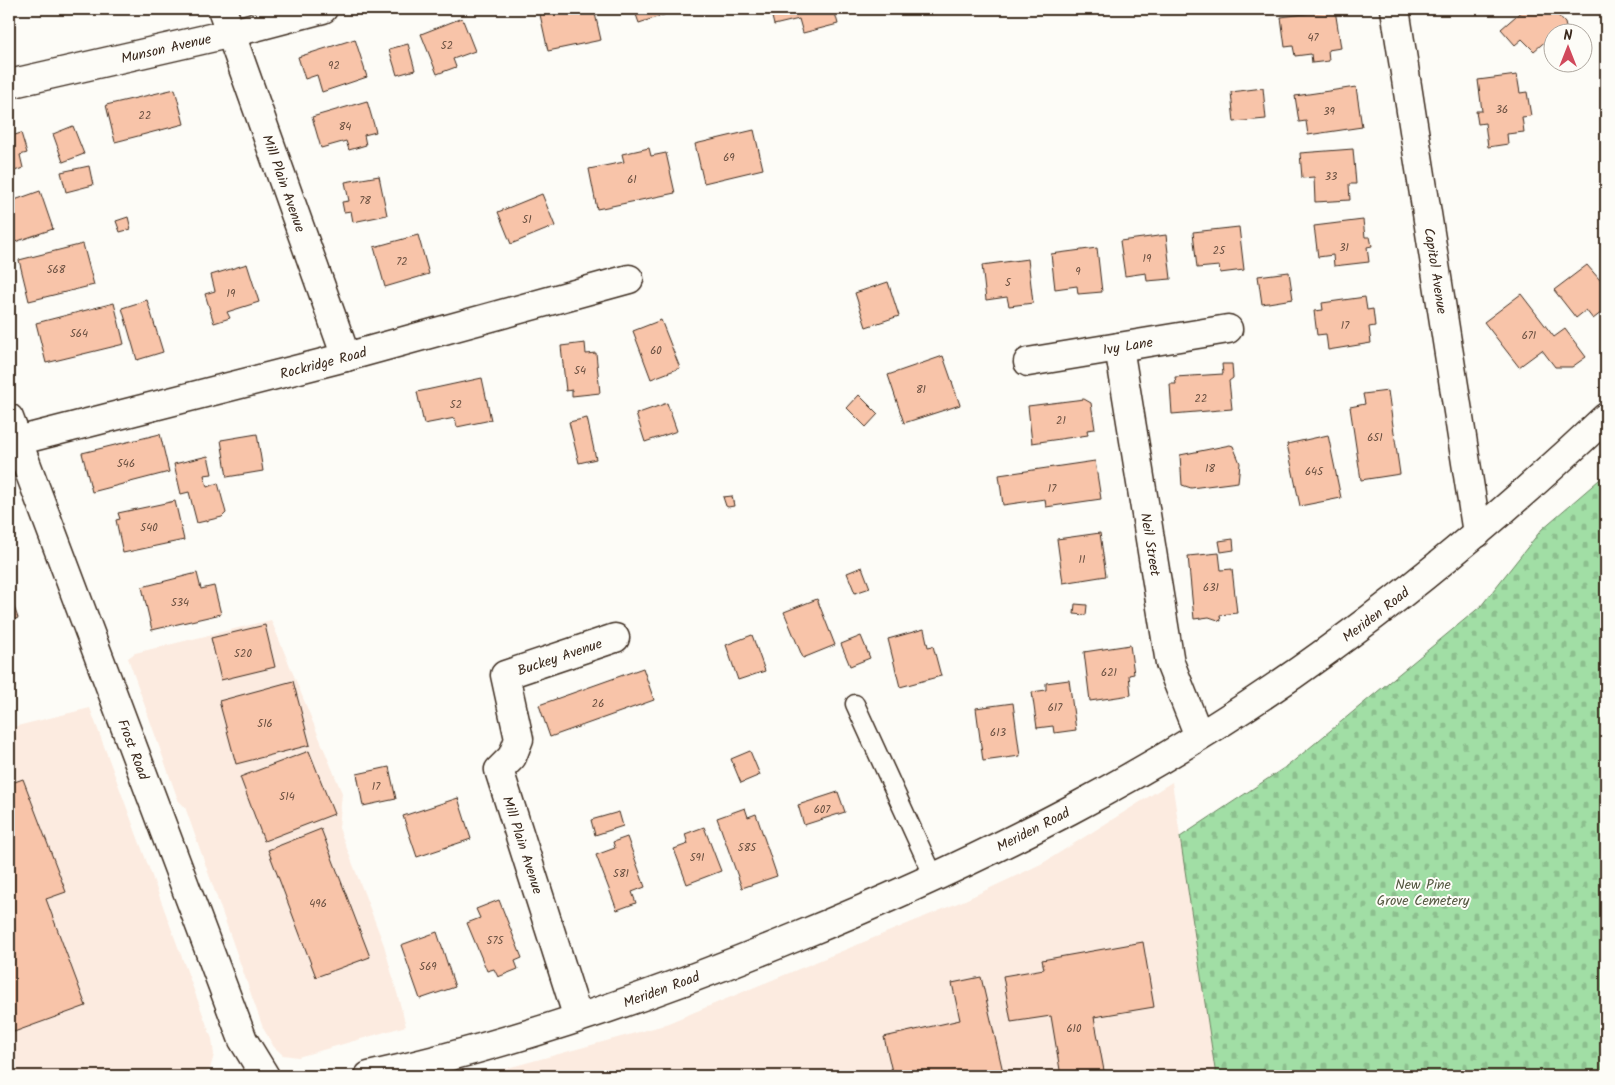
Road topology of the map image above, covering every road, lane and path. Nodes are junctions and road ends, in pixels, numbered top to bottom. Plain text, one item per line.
1 (323, 9) edge
2 (1401, 13) edge
3 (227, 21) edge
4 (9, 84) edge
5 (629, 279) dead end
6 (1228, 329) dead end
7 (1119, 347) junction
8 (346, 357) junction
9 (1028, 362) dead end
10 (1606, 417) edge
11 (13, 430) edge
12 (1478, 534) junction
13 (615, 638) dead end
14 (505, 675) joint
15 (854, 704) dead end
16 (1199, 736) junction
17 (934, 877) junction
18 (578, 1018) junction
19 (265, 1076) edge
20 (369, 1076) edge

1 - 3 street, Munson Avenue
2 - 12 street, Capitol Avenue
3 - 4 street, Munson Avenue
3 - 8 street, Mill Plain Avenue
5 - 8 street, Rockridge Road
6 - 7 street, Ivy Lane
7 - 9 street, Ivy Lane
7 - 16 street, Neil Street
8 - 11 street, Rockridge Road
10 - 12 street, Meriden Road
11 - 19 street, Frost Road
12 - 16 street, Meriden Road
13 - 14 street, Buckey Avenue
14 - 18 street, Mill Plain Avenue
15 - 17 lane
16 - 17 street, Meriden Road
17 - 18 street, Meriden Road
18 - 20 street, Meriden Road

